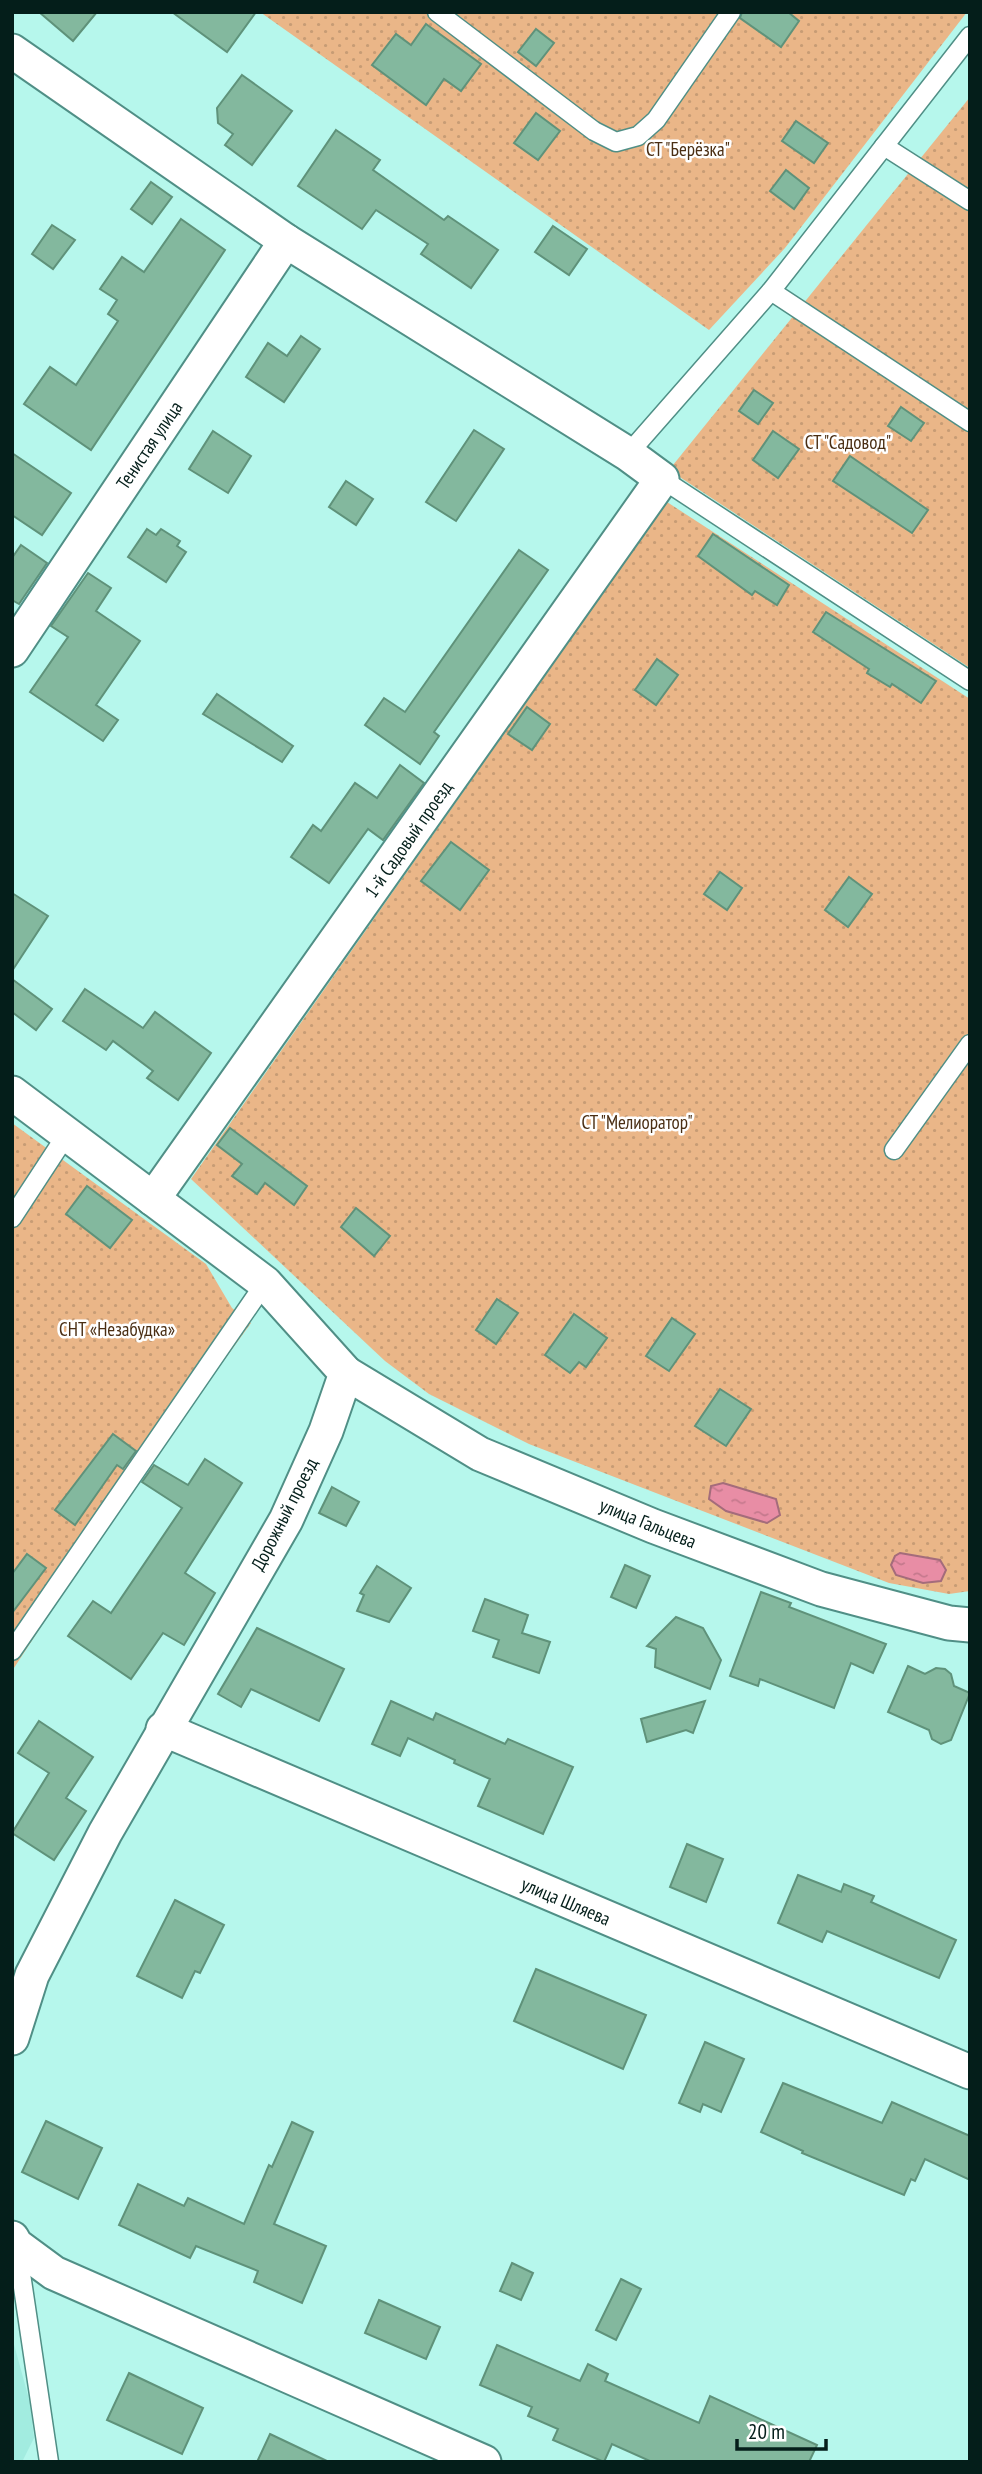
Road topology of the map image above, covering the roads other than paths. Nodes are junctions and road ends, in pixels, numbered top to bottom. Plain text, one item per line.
1 (437, 12) edge
2 (731, 12) edge
3 (970, 36) edge
4 (12, 51) edge
5 (884, 146) junction
6 (970, 201) edge
7 (286, 241) junction
8 (771, 291) junction
9 (970, 422) edge
10 (628, 454) junction
11 (662, 480) junction
12 (12, 650) edge
13 (970, 681) edge
14 (970, 1044) edge
15 (12, 1093) edge
16 (67, 1134) junction
17 (894, 1150) dead end
18 (153, 1199) junction
19 (12, 1218) edge
20 (265, 1283) junction
21 (346, 1373) junction
22 (970, 1625) edge
23 (12, 1651) edge
24 (163, 1729) junction
25 (12, 2038) edge
26 (970, 2073) edge
27 (14, 2241) edge
28 (48, 2462) edge
29 (484, 2462) edge

1 - 2 lane
3 - 5 lane
4 - 7 street
5 - 6 lane
5 - 8 lane
7 - 10 street
7 - 12 street, Тенистая улица
8 - 9 lane
8 - 10 lane
10 - 11 street
11 - 13 lane
11 - 18 street, 1-й Садовый проезд
14 - 17 lane
15 - 16 street
16 - 18 street
16 - 19 lane
18 - 20 street
20 - 21 street
20 - 23 lane
21 - 22 street, улица Гальцева
21 - 24 street, Дорожный проезд
24 - 25 street, Дорожный проезд
24 - 26 street, улица Шляева
27 - 28 lane
27 - 29 street

